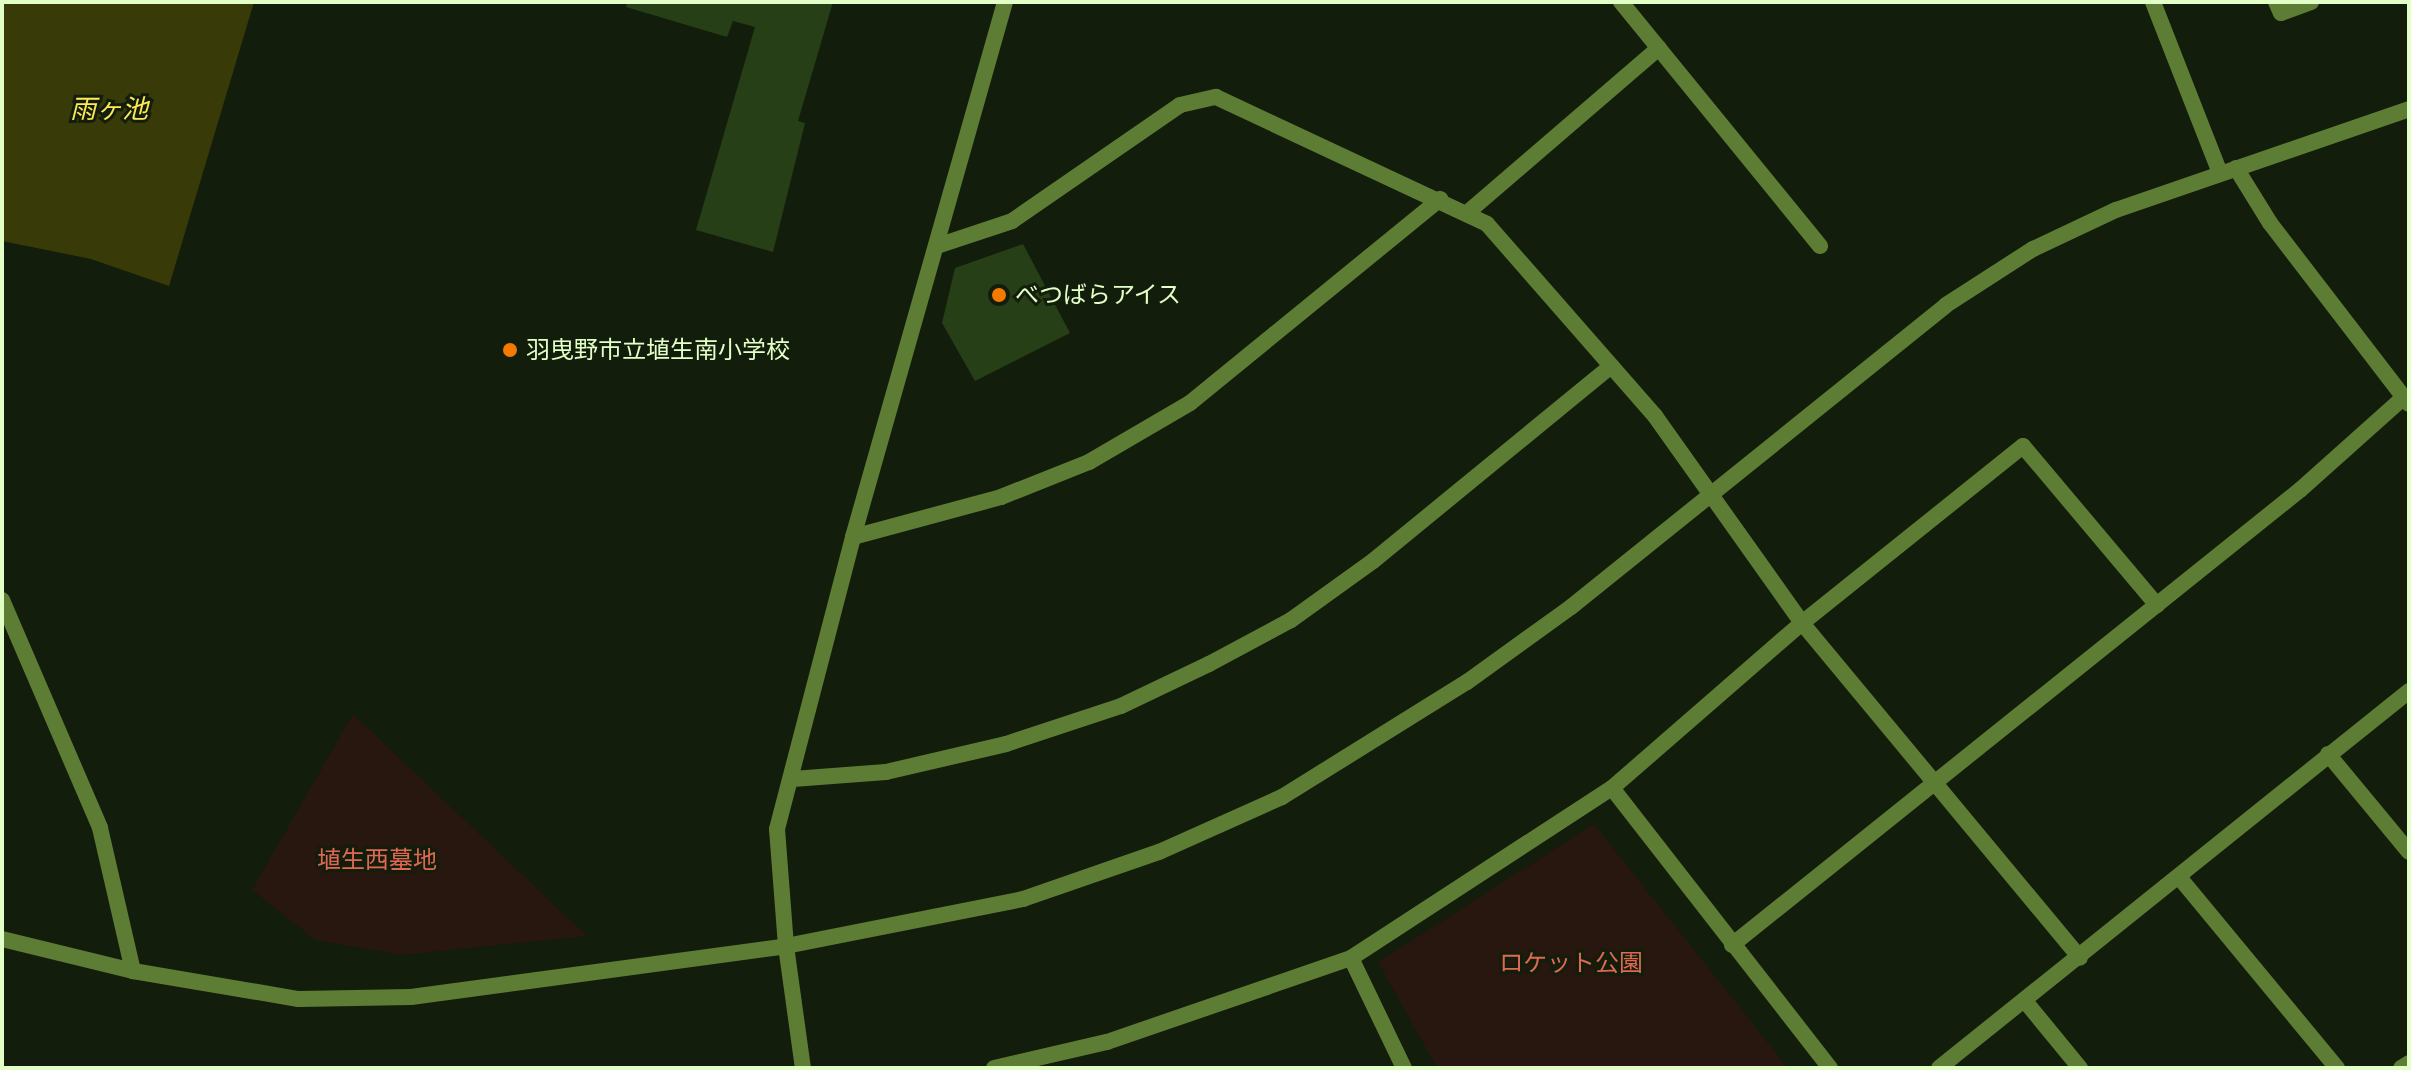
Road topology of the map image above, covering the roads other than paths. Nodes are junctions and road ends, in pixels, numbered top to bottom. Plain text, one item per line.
1 (1005, 2) edge
2 (1621, 2) edge
3 (2153, 2) edge
4 (2276, 2) edge
5 (2311, 2) edge
6 (1659, 48) junction
7 (2409, 109) edge
8 (2228, 171) junction
9 (1440, 199) junction
10 (1467, 213) junction
11 (937, 246) junction
12 (1820, 246) dead end
13 (1611, 366) junction
14 (2406, 400) edge
15 (1712, 494) junction
16 (853, 537) junction
17 (2, 600) edge
18 (2157, 605) junction
19 (1802, 623) junction
20 (2409, 691) edge
21 (2328, 754) junction
22 (793, 779) junction
23 (1938, 782) junction
24 (1612, 788) junction
25 (2409, 852) edge
26 (2179, 877) junction
27 (2, 939) edge
28 (1732, 945) junction
29 (786, 946) junction
30 (1351, 958) junction
31 (2080, 958) junction
32 (133, 971) junction
33 (2025, 1001) junction
34 (2409, 1063) edge
35 (803, 1068) edge
36 (994, 1068) edge
37 (1404, 1068) edge
38 (1830, 1068) edge
39 (1939, 1068) edge
40 (2080, 1068) edge
41 (2337, 1068) edge
42 (2401, 1068) edge

1 - 11 street
2 - 6 street
3 - 8 street
4 - 5 street
6 - 10 street
6 - 12 street
7 - 8 street
8 - 14 street
8 - 15 street
9 - 10 street
9 - 11 street
9 - 16 street
10 - 13 street
11 - 16 street
13 - 15 street
13 - 22 street
14 - 18 street
15 - 19 street
15 - 29 street
16 - 22 street
17 - 32 street
18 - 19 street
18 - 23 street
19 - 23 street
19 - 24 street
20 - 21 street
21 - 25 street
21 - 26 street
22 - 29 street
23 - 28 street
23 - 31 street
24 - 28 street
24 - 30 street
26 - 31 street
26 - 41 street
27 - 32 street
28 - 38 street
29 - 32 street
29 - 35 street
30 - 36 street
30 - 37 street
31 - 33 street
33 - 39 street
33 - 40 street
34 - 42 street

